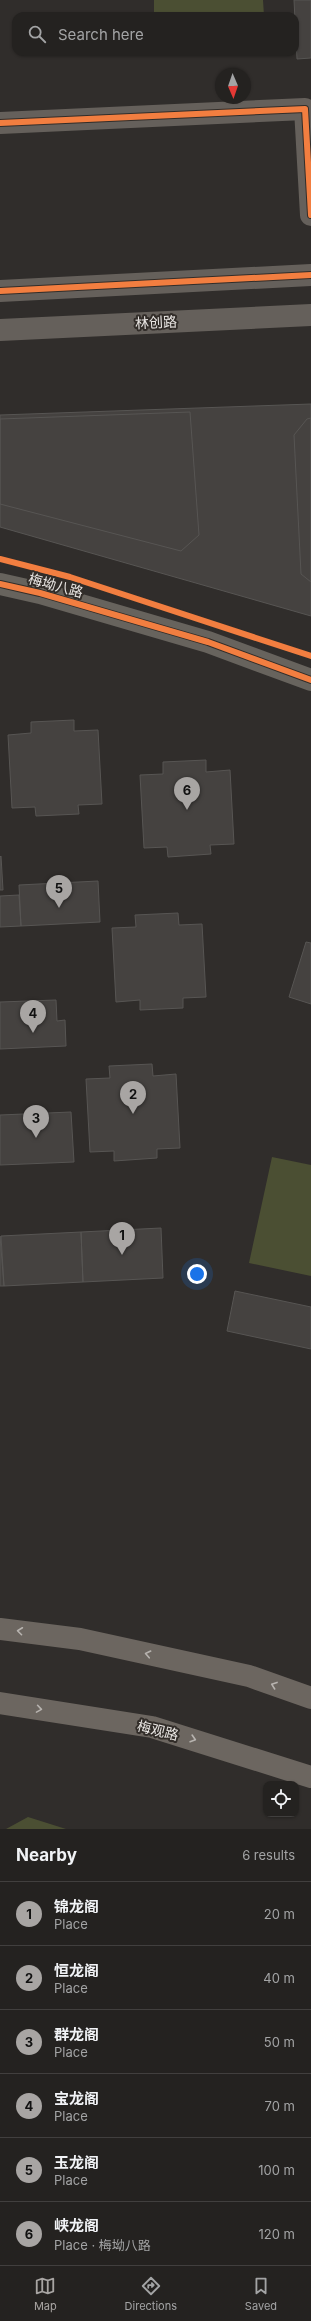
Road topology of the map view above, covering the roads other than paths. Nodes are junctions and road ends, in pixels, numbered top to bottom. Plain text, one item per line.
1 (0, 122) edge
2 (311, 215) edge
3 (311, 275) edge
4 (0, 291) edge
5 (311, 315) edge
6 (0, 330) edge
7 (0, 584) edge
8 (311, 680) edge
9 (0, 1629) edge
10 (311, 1698) edge
11 (0, 1703) edge
12 (311, 1777) edge

1 - 2 street
3 - 4 street
5 - 6 street, 林创路
7 - 8 street, 梅坳八路
10 -> 9 highway
11 -> 12 highway, 梅观路

